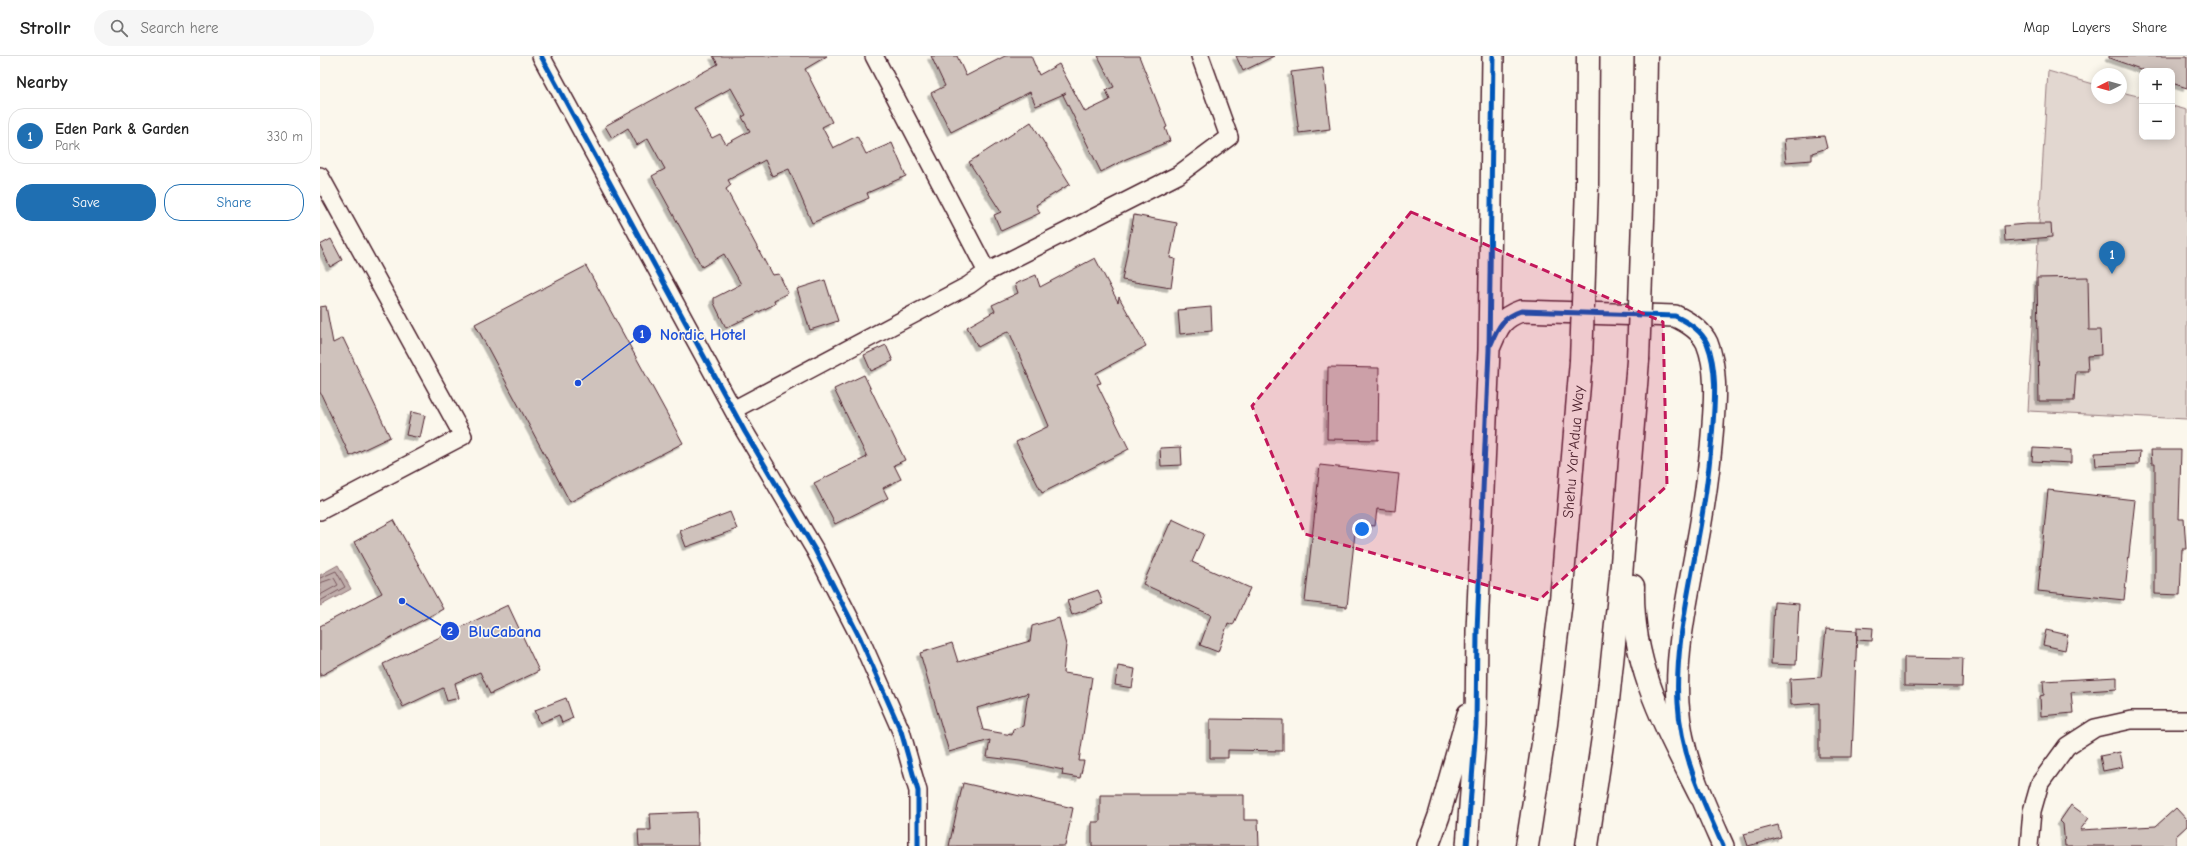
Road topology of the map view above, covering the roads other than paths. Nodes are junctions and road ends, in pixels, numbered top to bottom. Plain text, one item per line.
1 (541, 56) edge
2 (874, 56) edge
3 (1200, 56) edge
4 (1493, 56) edge
5 (1588, 56) edge
6 (1646, 56) edge
7 (320, 176) edge
8 (987, 272) junction
9 (1489, 350) junction
10 (733, 410) junction
11 (1630, 453) junction
12 (320, 511) edge
13 (1476, 689) junction
14 (2187, 720) edge
15 (1700, 795) junction
16 (1436, 825) junction
17 (1468, 839) edge
18 (918, 846) edge
19 (1428, 846) edge
20 (1527, 846) edge
21 (1587, 846) edge
22 (1723, 846) edge
23 (2029, 846) edge

1 - 10 street
2 - 8 street
3 - 8 street
4 - 9 street
5 - 20 highway, Shehu Yar'Adua Way, bridge
6 - 11 highway, bridge
7 - 12 street
8 - 10 street
9 - 13 street
9 - 15 street
10 - 18 street
11 - 15 highway
11 - 21 highway
13 - 16 street
13 - 17 street
14 - 23 street
15 - 22 street
16 - 17 street
16 - 19 street

